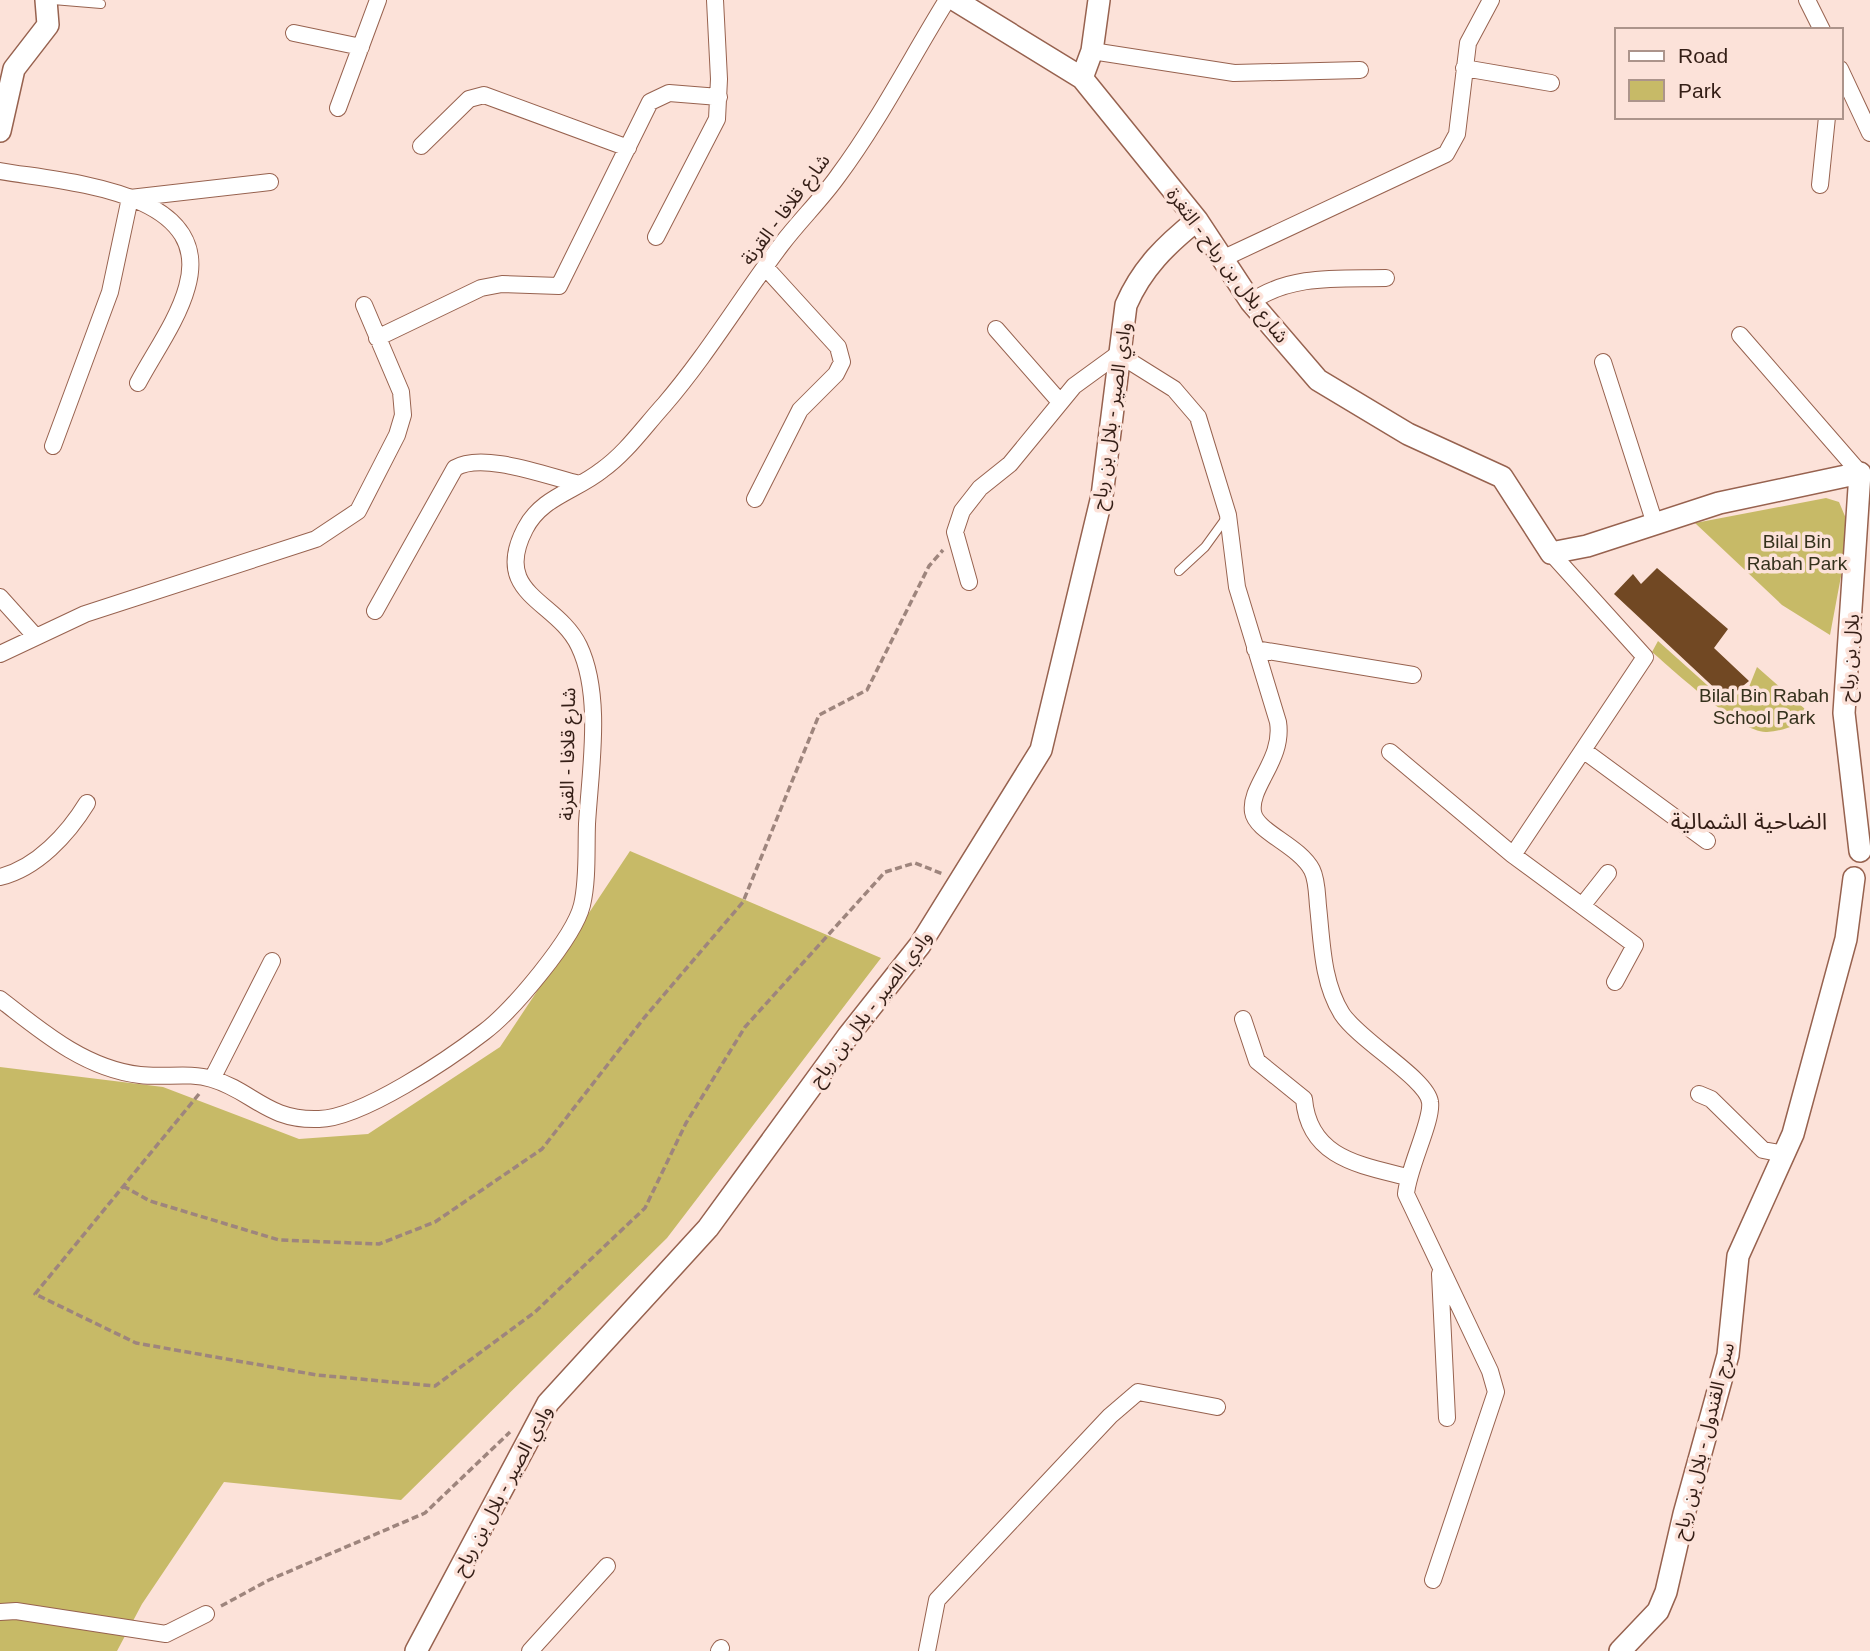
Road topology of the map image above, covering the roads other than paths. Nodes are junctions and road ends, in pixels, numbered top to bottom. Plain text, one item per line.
1 (46, 0) edge
2 (53, 0) edge
3 (378, 0) edge
4 (715, 0) edge
5 (947, 0) edge
6 (955, 0) edge
7 (1099, 0) edge
8 (1491, 0) edge
9 (1807, 0) edge
10 (101, 4) dead end
11 (1821, 28) edge
12 (294, 33) dead end
13 (361, 47) junction
14 (1092, 51) junction
15 (1464, 68) junction
16 (1360, 70) dead end
17 (1842, 73) edge
18 (1082, 78) junction
19 (1551, 83) dead end
20 (719, 97) junction
21 (338, 108) dead end
22 (1827, 119) edge
23 (0, 131) edge
24 (1870, 133) edge
25 (421, 146) dead end
26 (628, 148) junction
27 (0, 171) edge
28 (270, 181) dead end
29 (1820, 185) dead end
30 (130, 198) junction
31 (1197, 220) junction
32 (656, 237) dead end
33 (1224, 258) junction
34 (766, 268) junction
35 (1386, 278) dead end
36 (1251, 302) junction
37 (363, 305) dead end
38 (996, 329) dead end
39 (1740, 335) dead end
40 (377, 338) junction
41 (1118, 354) junction
42 (1603, 362) dead end
43 (138, 383) dead end
44 (1060, 402) junction
45 (53, 446) dead end
46 (1865, 467) edge
47 (580, 484) junction
48 (755, 499) dead end
49 (1228, 515) junction
50 (1655, 524) junction
51 (1551, 553) junction
52 (1179, 571) dead end
53 (969, 582) dead end
54 (0, 597) edge
55 (375, 611) dead end
56 (36, 637) junction
57 (1255, 649) junction
58 (0, 654) edge
59 (1413, 675) dead end
60 (1583, 750) junction
61 (1390, 752) dead end
62 (87, 803) dead end
63 (1707, 841) dead end
64 (1867, 844) edge
65 (1513, 855) junction
66 (1608, 873) dead end
67 (0, 877) edge
68 (1864, 887) edge
69 (1582, 906) junction
70 (272, 961) dead end
71 (1615, 982) dead end
72 (0, 999) edge
73 (1243, 1019) dead end
74 (212, 1079) junction
75 (1699, 1094) dead end
76 (1784, 1154) junction
77 (1408, 1177) junction
78 (1440, 1265) junction
79 (1217, 1407) dead end
80 (1447, 1418) dead end
81 (607, 1566) dead end
82 (1433, 1580) dead end
83 (0, 1612) edge
84 (206, 1614) road end
85 (416, 1651) edge
86 (530, 1651) edge
87 (927, 1651) edge
88 (1620, 1651) edge

1 - 23 street
2 - 10 lane
3 - 13 street
4 - 20 street
5 - 34 street, شارع قلافا - القرنة
6 - 18 street, شارع بلال بن رباح - الثغرة
7 - 14 street
8 - 15 street
9 - 11 street
12 - 13 street
13 - 21 street
14 - 16 street
14 - 18 street
15 - 19 street
15 - 33 street
17 - 24 street
18 - 31 street, شارع بلال بن رباح - الثغرة
20 - 26 street
20 - 32 street
22 - 29 street
25 - 26 street
26 - 40 street
27 - 30 street
28 - 30 street
30 - 43 street
30 - 45 street
31 - 33 street, شارع بلال بن رباح - الثغرة
31 - 41 street, وادي الصير - بلال بن رباح
33 - 36 street, شارع بلال بن رباح - الثغرة
34 - 47 street, شارع قلافا - القرنة
34 - 48 street
35 - 36 street
36 - 51 street, شارع بلال بن رباح - الثغرة
37 - 40 street
38 - 44 street
39 - 46 street
40 - 56 street
41 - 44 street
41 - 49 street
41 - 85 street, وادي الصير - بلال بن رباح
42 - 50 street
44 - 53 street
46 - 50 street
46 - 64 street, بلال بن رباح
47 - 55 street
47 - 74 street, شارع قلافا - القرنة
49 - 52 lane
49 - 57 street
50 - 51 street
51 - 60 street
54 - 56 street
56 - 58 street
57 - 59 street
57 - 77 street
60 - 63 street
60 - 65 street
61 - 65 street
62 - 67 street
64 - 68 street, بلال بن رباح
65 - 69 street
66 - 69 street
68 - 76 street, سرج القندول - بلال بن رباح
69 - 71 street
70 - 74 street
72 - 74 street, شارع قلافا - القرنة
73 - 77 street
75 - 76 street
76 - 88 street, سرج القندول - بلال بن رباح
77 - 78 street
78 - 80 street
78 - 82 street
79 - 87 street
81 - 86 street
83 - 84 street

